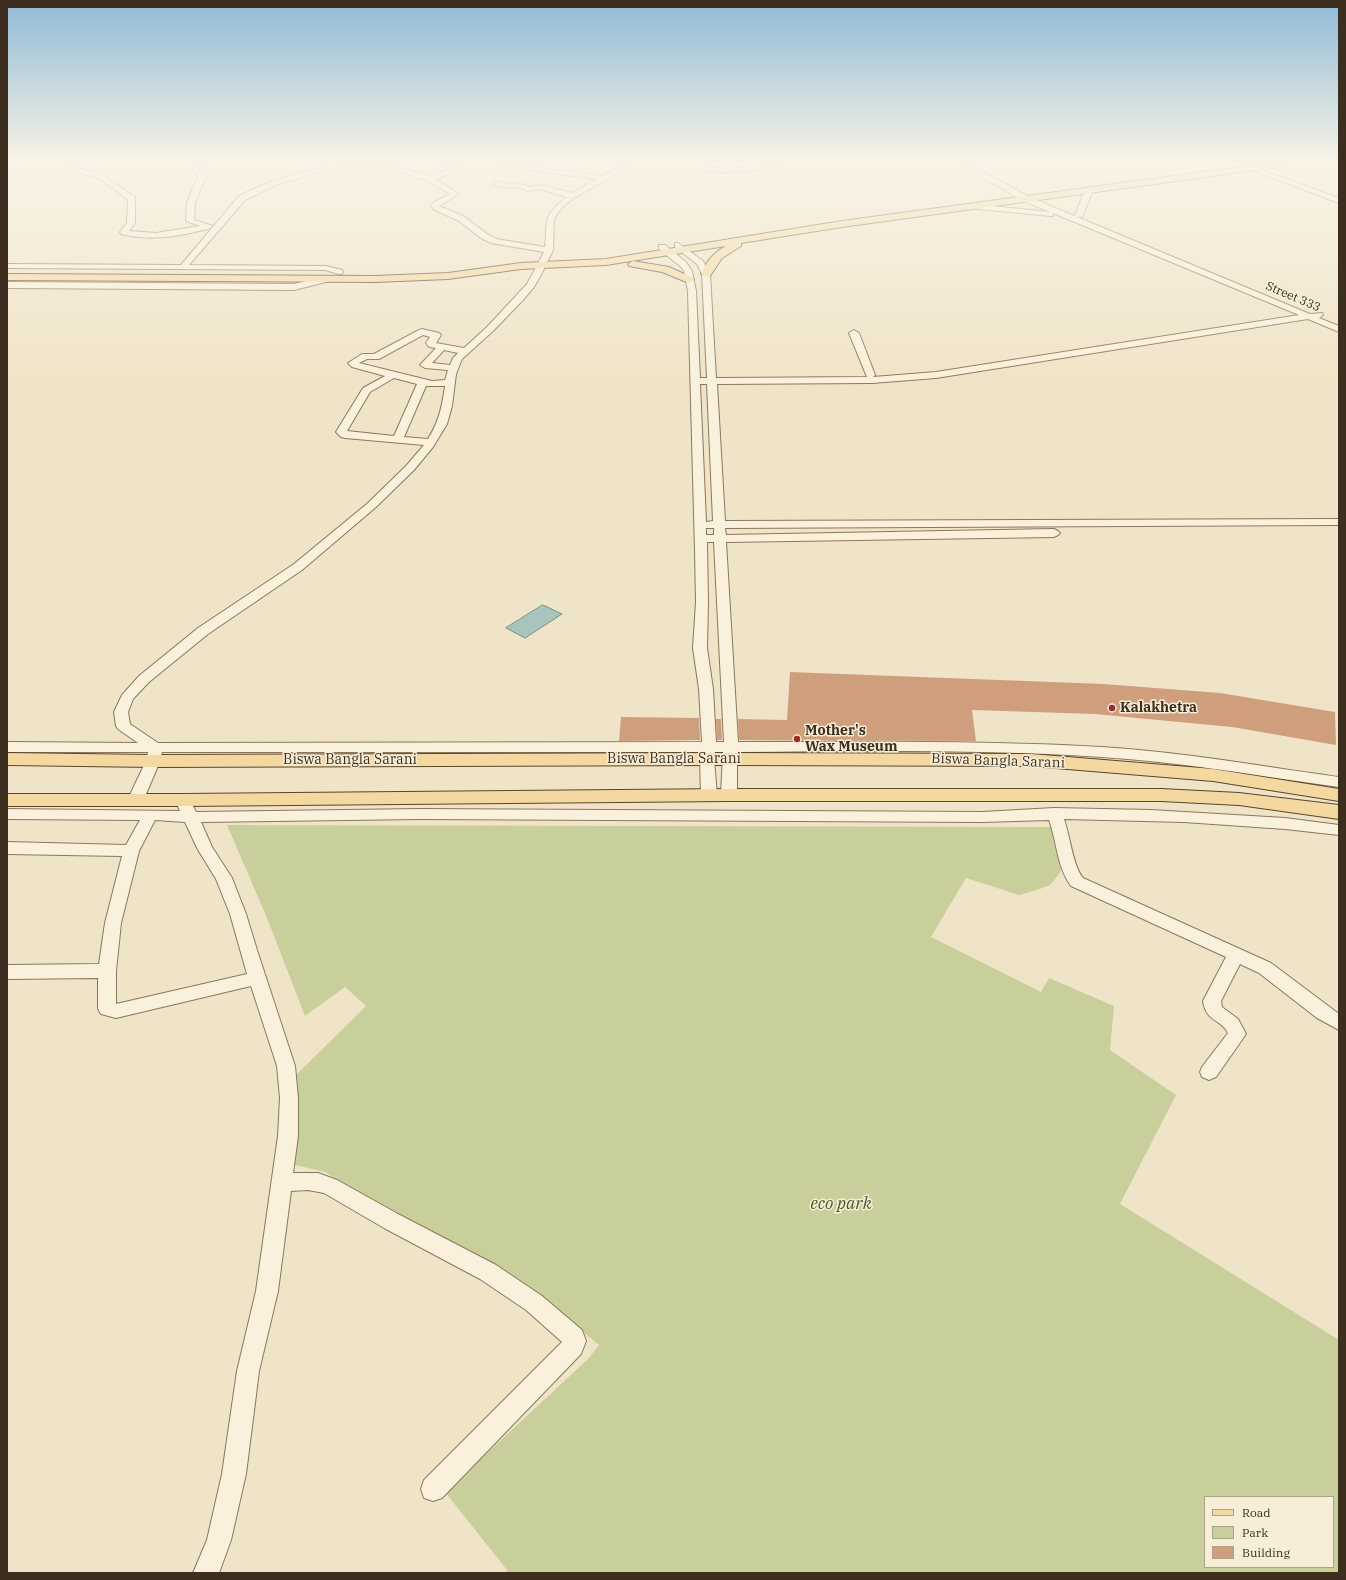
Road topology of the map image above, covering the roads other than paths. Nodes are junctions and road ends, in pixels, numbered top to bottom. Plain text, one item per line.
1 (209, 237) edge
2 (486, 237) edge
3 (550, 237) edge
4 (740, 237) edge
5 (761, 237) edge
6 (1119, 237) edge
7 (1130, 237) edge
8 (747, 239) junction
9 (681, 248) junction
10 (548, 250) junction
11 (666, 250) junction
12 (542, 262) junction
13 (606, 262) junction
14 (7, 266) edge
15 (183, 267) junction
16 (7, 271) edge
17 (339, 272) junction
18 (706, 274) junction
19 (7, 277) edge
20 (327, 279) junction
21 (689, 280) junction
22 (7, 285) edge
23 (1308, 313) junction
24 (1339, 323) edge
25 (1339, 330) edge
26 (854, 333) dead end
27 (442, 347) junction
28 (465, 351) junction
29 (452, 368) junction
30 (392, 375) junction
31 (870, 375) junction
32 (695, 378) junction
33 (712, 378) junction
34 (422, 384) junction
35 (450, 384) junction
36 (374, 385) junction
37 (398, 439) junction
38 (431, 442) junction
39 (1339, 522) edge
40 (720, 524) junction
41 (700, 525) junction
42 (1339, 529) edge
43 (720, 538) junction
44 (700, 539) junction
45 (7, 747) edge
46 (708, 753) junction
47 (730, 753) junction
48 (154, 755) junction
49 (7, 759) edge
50 (1339, 782) edge
51 (709, 795) junction
52 (729, 795) junction
53 (1339, 795) edge
54 (136, 799) junction
55 (7, 800) edge
56 (187, 809) junction
57 (1339, 812) edge
58 (1054, 813) junction
59 (7, 814) edge
60 (150, 815) junction
61 (1339, 830) edge
62 (7, 848) edge
63 (131, 851) junction
64 (1236, 954) junction
65 (107, 971) junction
66 (7, 972) edge
67 (258, 978) junction
68 (1339, 1023) edge
69 (1209, 1072) dead end
70 (282, 1182) junction
71 (433, 1489) dead end
72 (206, 1573) edge

1 - 15 street
2 - 10 street
3 - 10 street
4 - 9 main road
5 - 8 main road
6 - 23 street, Street 333
7 - 23 street, Street 333
8 - 9 main road
8 - 18 main road
9 - 11 main road
9 - 18 street
10 - 12 street
11 - 12 main road
11 - 13 main road
11 - 21 street
12 - 13 main road
12 - 17 main road
12 - 20 main road
12 - 28 street
13 - 21 main road
14 - 15 street
15 - 17 street
16 - 17 main road
18 - 33 street
19 - 20 main road
20 - 22 street
21 - 32 street
23 - 24 street
23 - 25 street, Street 333
23 - 31 street
23 - 33 street
26 - 31 street
27 - 28 street
27 - 29 street
27 - 30 street
28 - 29 street
29 - 35 street
30 - 34 street
30 - 36 street
31 - 33 street
32 - 33 street
32 - 41 street
33 - 40 street
34 - 35 street
34 - 36 street
34 - 37 street
35 - 38 street
36 - 37 street
37 - 38 street
38 - 48 street
39 - 40 street
40 - 41 street
40 - 43 street
41 - 44 street
42 - 43 street
43 - 44 street
43 - 47 street
44 - 46 street
45 - 48 street
46 - 47 main road, Biswa Bangla Sarani
46 - 48 main road, Biswa Bangla Sarani
46 - 51 street
47 - 50 street
47 - 52 street
47 - 53 main road, Biswa Bangla Sarani
48 - 49 main road, Biswa Bangla Sarani
48 - 54 street
51 - 52 main road
51 - 56 main road
52 - 57 main road
54 - 55 main road
54 - 56 main road
56 - 58 street
56 - 60 street
56 - 67 street
58 - 61 street
58 - 64 street
59 - 60 street
60 - 63 street
62 - 63 street
63 - 65 street
64 - 68 street
64 - 69 street
65 - 66 street
65 - 67 street
67 - 70 street
70 - 71 street
70 - 72 street

